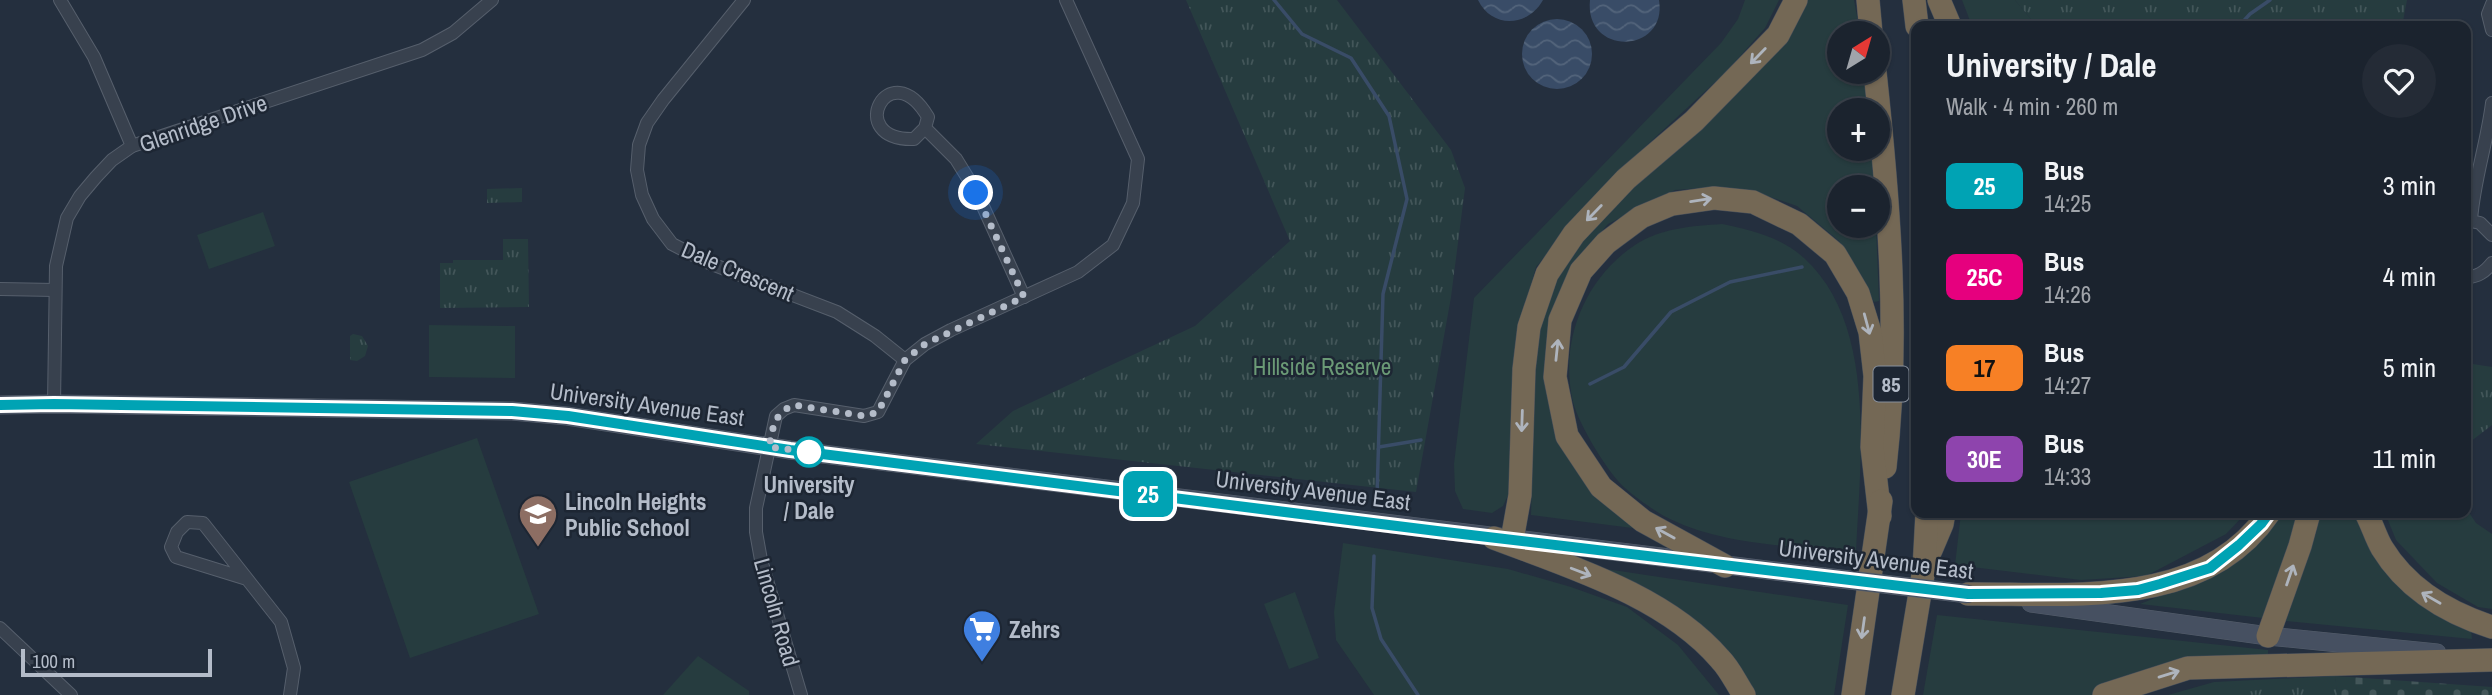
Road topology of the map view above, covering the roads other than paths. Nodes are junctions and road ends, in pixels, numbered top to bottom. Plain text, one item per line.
1 (492, 0) edge
2 (744, 0) edge
3 (1066, 0) edge
4 (1796, 0) edge
5 (1868, 0) edge
6 (1914, 0) edge
7 (1939, 0) edge
8 (67, 3) edge
9 (2492, 4) edge
10 (1870, 21) edge
11 (1916, 21) edge
12 (1948, 21) edge
13 (2492, 30) edge
14 (1876, 84) edge
15 (2492, 103) edge
16 (925, 128) junction
17 (2490, 135) edge
18 (132, 146) junction
19 (2471, 203) edge
20 (2471, 221) edge
21 (2492, 235) edge
22 (2492, 263) edge
23 (2471, 277) edge
24 (0, 289) edge
25 (55, 290) junction
26 (1024, 297) junction
27 (905, 360) junction
28 (54, 404) junction
29 (0, 405) edge
30 (769, 447) junction
31 (1880, 516) junction
32 (1927, 518) edge
33 (1943, 518) edge
34 (2265, 518) edge
35 (2308, 518) edge
36 (2369, 518) edge
37 (1503, 539) junction
38 (1725, 566) junction
39 (1924, 569) junction
40 (247, 579) junction
41 (1968, 594) junction
42 (2492, 627) edge
43 (0, 628) edge
44 (2268, 636) junction
45 (2492, 660) edge
46 (71, 695) edge
47 (290, 695) edge
48 (801, 695) edge
49 (1744, 695) edge
50 (1853, 695) edge
51 (1903, 695) edge
52 (2104, 695) edge

1 - 18 street, Glenridge Drive
2 - 27 street, Dale Crescent
3 - 26 street
4 -> 37 highway
5 - 10 highway
6 - 11 highway
7 - 12 highway
8 - 18 street
9 - 13 street
14 - 31 highway, 85
15 - 17 street
16 - 16 street
16 - 26 street
17 - 19 street
18 - 25 street, Glenridge Drive
20 - 21 street
22 - 23 street
24 - 25 street
25 - 28 street, Glenridge Drive
26 - 27 street
27 - 30 street
28 - 29 main road, University Avenue East
28 - 30 main road, University Avenue East
30 - 37 main road, University Avenue East
30 - 48 street, Lincoln Road
38 -> 31 highway
31 -> 50 highway, 85
32 - 39 highway
33 - 39 highway
34 - 41 highway
44 -> 35 highway
42 -> 36 highway
37 - 38 main road, University Avenue East
37 -> 49 highway
38 - 41 main road, University Avenue East, bridge
39 - 51 highway
40 - 40 street
40 - 47 street
41 - 44 main road, University Avenue East
43 - 46 street
44 - 45 main road, University Avenue East
52 -> 45 highway

